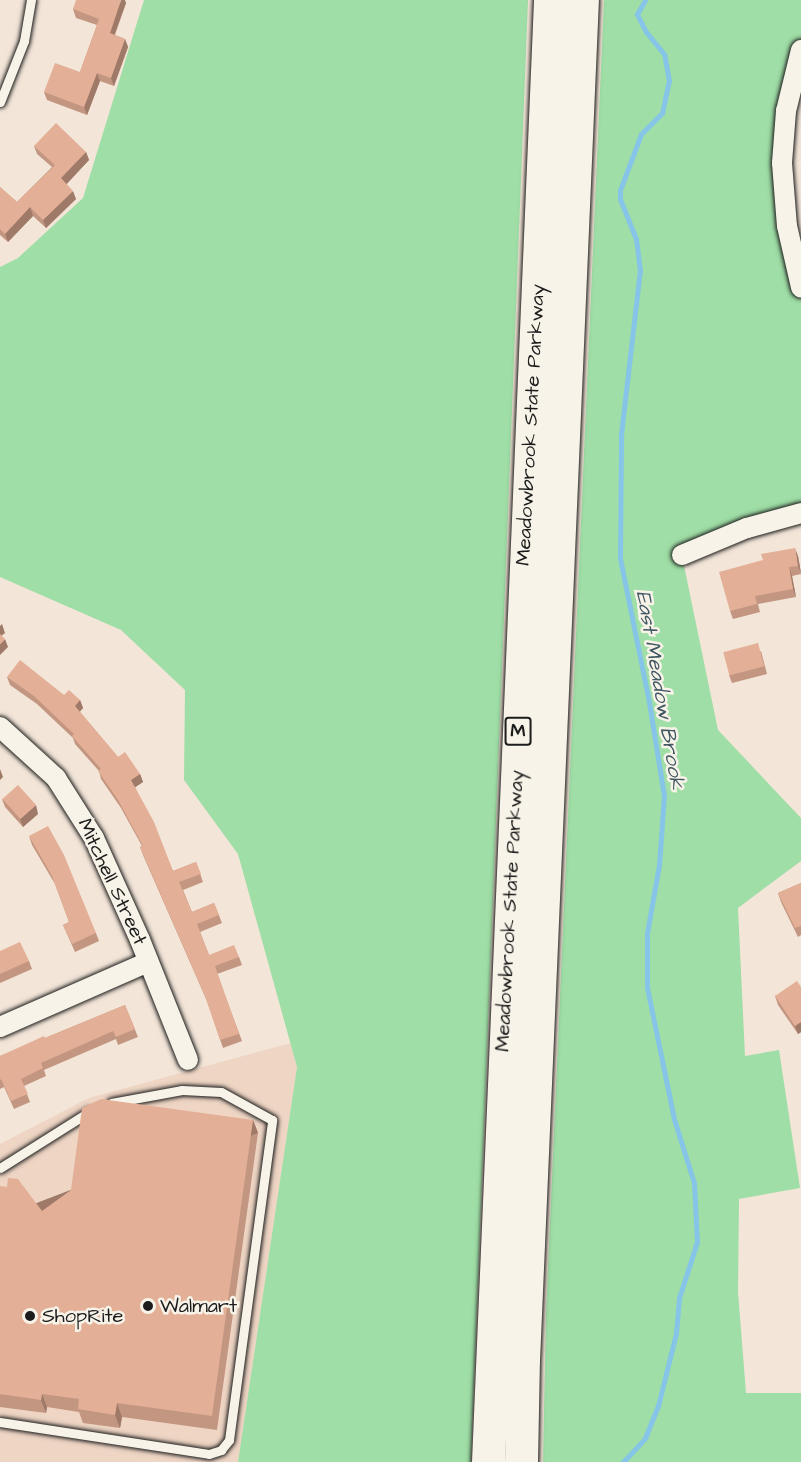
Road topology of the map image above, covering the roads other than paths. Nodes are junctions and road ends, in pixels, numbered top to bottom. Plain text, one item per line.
1 (31, 0) edge
2 (550, 0) edge
3 (582, 0) edge
4 (801, 50) edge
5 (0, 102) edge
6 (801, 287) edge
7 (801, 513) edge
8 (682, 555) dead end
9 (0, 727) edge
10 (148, 962) junction
11 (0, 1028) edge
12 (188, 1060) dead end
13 (105, 1105) edge
14 (95, 1108) edge
15 (0, 1168) edge
16 (0, 1422) edge
17 (209, 1458) edge
18 (488, 1462) edge
19 (521, 1462) edge

1 - 5 lane
2 - 18 highway, Meadowbrook State Parkway / M
3 - 19 highway, Meadowbrook State Parkway / M
4 - 6 street
7 - 8 street
9 - 10 street, Mitchell Street
10 - 11 street
10 - 12 street, Mitchell Street
13 - 17 lane
14 - 15 lane
16 - 17 lane

